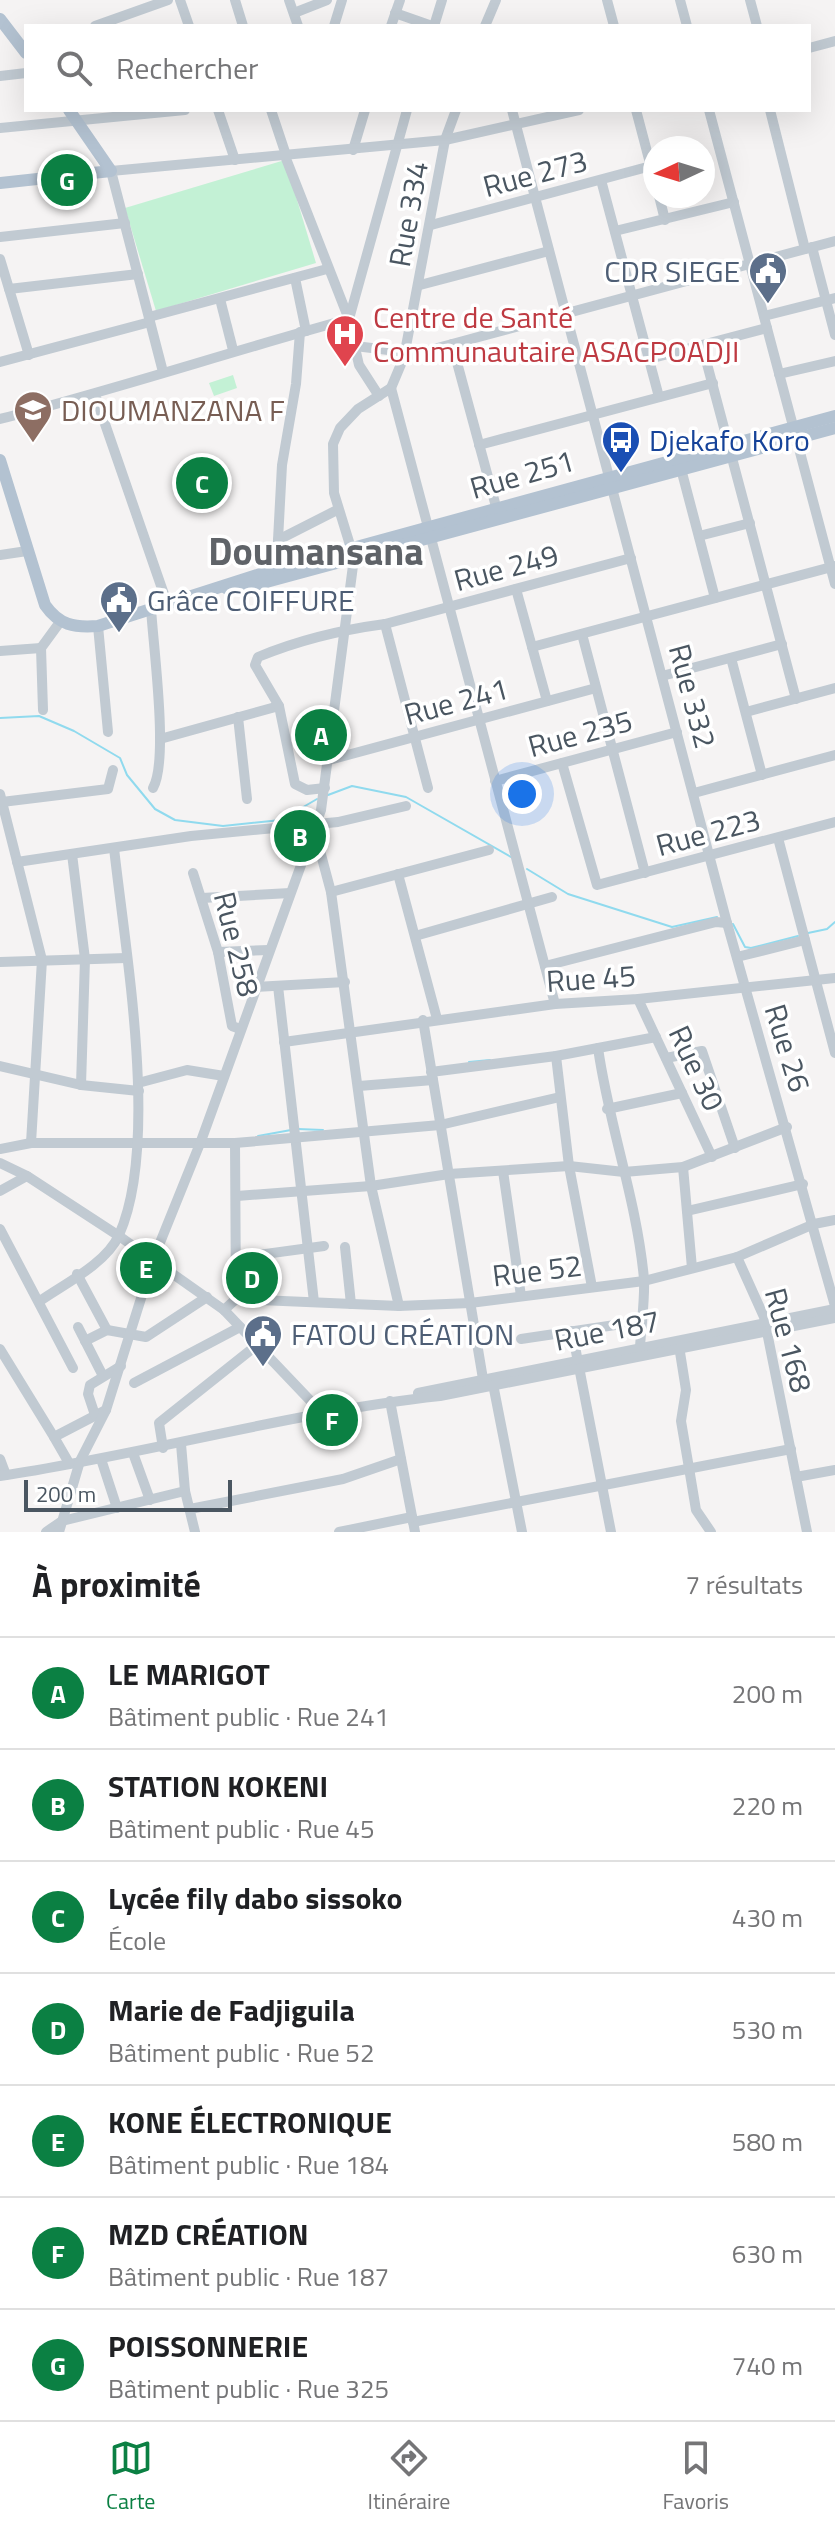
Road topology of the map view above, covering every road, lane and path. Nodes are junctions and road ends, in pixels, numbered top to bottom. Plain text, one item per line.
1 (168, 0) edge
2 (180, 0) edge
3 (235, 0) edge
4 (289, 0) edge
5 (327, 0) edge
6 (342, 0) edge
7 (400, 0) edge
8 (442, 0) edge
9 (496, 0) edge
10 (607, 0) edge
11 (680, 0) edge
12 (750, 0) edge
13 (294, 13) junction
14 (395, 13) junction
15 (0, 19) edge
16 (101, 24) edge
17 (188, 24) edge
18 (242, 24) edge
19 (297, 24) edge
20 (335, 24) edge
21 (392, 24) edge
22 (427, 24) edge
23 (434, 24) edge
24 (488, 24) edge
25 (613, 24) edge
26 (686, 24) edge
27 (756, 24) edge
28 (835, 41) edge
29 (811, 47) edge
30 (24, 49) edge
31 (24, 73) edge
32 (0, 76) edge
33 (137, 112) edge
34 (219, 112) edge
35 (272, 112) edge
36 (364, 112) edge
37 (406, 112) edge
38 (455, 112) edge
39 (512, 112) edge
40 (572, 112) edge
41 (637, 112) edge
42 (710, 112) edge
43 (771, 112) edge
44 (73, 115) edge
45 (516, 127) junction
46 (0, 128) edge
47 (643, 136) edge
48 (445, 140) junction
49 (396, 146) junction
50 (353, 150) junction
51 (286, 156) junction
52 (235, 160) junction
53 (643, 168) edge
54 (111, 171) junction
55 (601, 180) junction
56 (0, 183) edge
57 (535, 197) junction
58 (734, 202) junction
59 (662, 208) edge
60 (665, 220) junction
61 (125, 223) junction
62 (431, 225) junction
63 (615, 231) junction
64 (0, 237) edge
65 (835, 241) edge
66 (809, 248) junction
67 (549, 251) junction
68 (0, 259) edge
69 (750, 264) junction
70 (327, 269) junction
71 (138, 274) junction
72 (295, 278) junction
73 (420, 285) junction
74 (9, 289) junction
75 (632, 296) junction
76 (220, 299) junction
77 (830, 299) edge
78 (566, 313) junction
79 (349, 319) junction
80 (150, 320) junction
81 (766, 322) junction
82 (303, 332) junction
83 (835, 335) edge
84 (452, 344) junction
85 (702, 345) junction
86 (355, 346) junction
87 (233, 350) junction
88 (404, 354) junction
89 (29, 355) junction
90 (649, 359) junction
91 (835, 361) edge
92 (0, 362) edge
93 (163, 372) junction
94 (779, 374) junction
95 (713, 383) junction
96 (391, 388) junction
97 (95, 395) junction
98 (379, 396) junction
99 (659, 397) junction
100 (593, 415) junction
101 (835, 416) edge
102 (0, 419) edge
103 (835, 428) edge
104 (794, 434) junction
105 (479, 445) junction
106 (729, 452) junction
107 (679, 465) junction
108 (1, 469) edge
109 (611, 483) junction
110 (337, 510) junction
111 (498, 514) junction
112 (750, 523) junction
113 (429, 533) junction
114 (699, 536) junction
115 (278, 540) junction
116 (27, 551) junction
117 (353, 553) junction
118 (0, 555) edge
119 (631, 558) junction
120 (833, 567) edge
121 (276, 569) junction
122 (835, 584) edge
123 (766, 585) junction
124 (226, 588) junction
125 (516, 589) junction
126 (715, 598) junction
127 (167, 603) junction
128 (449, 607) junction
129 (151, 608) junction
130 (647, 617) junction
131 (60, 622) junction
132 (385, 624) junction
133 (98, 626) junction
134 (345, 629) junction
135 (582, 634) junction
136 (782, 644) junction
137 (532, 647) junction
138 (41, 648) junction
139 (0, 651) edge
140 (731, 658) junction
141 (662, 676) junction
142 (596, 688) junction
143 (835, 688) edge
144 (796, 699) junction
145 (547, 701) junction
146 (279, 706) junction
147 (43, 710) dead end
148 (746, 712) junction
149 (238, 717) junction
150 (479, 720) junction
151 (108, 732) dead end
152 (677, 732) junction
153 (415, 737) junction
154 (160, 739) junction
155 (612, 750) junction
156 (835, 755) edge
157 (329, 760) junction
158 (562, 763) junction
159 (113, 770) dead end
160 (762, 775) junction
161 (495, 781) junction
162 (153, 788) dead end
163 (325, 788) junction
164 (428, 788) dead end
165 (694, 793) junction
166 (1, 798) edge
167 (247, 799) dead end
168 (406, 806) dead end
169 (835, 822) edge
170 (316, 826) junction
171 (778, 838) junction
172 (114, 848) junction
173 (489, 850) dead end
174 (72, 854) junction
175 (710, 856) junction
176 (17, 862) junction
177 (193, 873) dead end
178 (645, 873) junction
179 (398, 874) junction
180 (331, 892) junction
181 (290, 893) junction
182 (552, 897) dead end
183 (202, 898) junction
184 (528, 905) junction
185 (727, 923) junction
186 (415, 936) junction
187 (805, 940) junction
188 (269, 950) junction
189 (218, 952) junction
190 (737, 957) junction
191 (126, 958) junction
192 (85, 959) junction
193 (42, 960) junction
194 (0, 962) edge
195 (545, 966) junction
196 (835, 978) edge
197 (814, 980) junction
198 (345, 982) junction
199 (278, 986) junction
200 (255, 987) junction
201 (746, 989) junction
202 (638, 999) junction
203 (555, 1004) junction
204 (437, 1019) junction
205 (423, 1020) junction
206 (236, 1028) junction
207 (353, 1034) junction
208 (656, 1037) junction
209 (284, 1042) junction
210 (598, 1048) junction
211 (835, 1053) edge
212 (556, 1056) junction
213 (666, 1058) junction
214 (0, 1066) edge
215 (34, 1073) junction
216 (224, 1076) junction
217 (432, 1076) junction
218 (81, 1085) junction
219 (359, 1086) junction
220 (138, 1087) junction
221 (682, 1093) junction
222 (560, 1097) junction
223 (607, 1109) junction
224 (440, 1125) junction
225 (787, 1127) junction
226 (365, 1132) junction
227 (295, 1136) junction
228 (137, 1141) junction
229 (201, 1141) junction
230 (31, 1143) junction
231 (235, 1143) junction
232 (735, 1148) junction
233 (0, 1149) edge
234 (712, 1157) junction
235 (0, 1163) edge
236 (569, 1166) junction
237 (683, 1167) junction
238 (503, 1171) junction
239 (624, 1172) junction
240 (449, 1174) junction
241 (27, 1176) junction
242 (803, 1184) junction
243 (371, 1186) junction
244 (0, 1191) edge
245 (301, 1192) junction
246 (237, 1196) junction
247 (687, 1211) junction
248 (835, 1220) edge
249 (814, 1224) junction
250 (0, 1229) edge
251 (119, 1236) junction
252 (324, 1246) dead end
253 (345, 1247) dead end
254 (308, 1248) junction
255 (737, 1257) junction
256 (236, 1258) junction
257 (153, 1260) junction
258 (692, 1268) junction
259 (77, 1274) junction
260 (644, 1281) junction
261 (592, 1287) junction
262 (521, 1296) junction
263 (207, 1297) junction
264 (236, 1299) junction
265 (40, 1301) junction
266 (314, 1302) junction
267 (470, 1303) junction
268 (351, 1304) junction
269 (399, 1306) junction
270 (835, 1307) edge
271 (224, 1310) junction
272 (835, 1318) edge
273 (642, 1321) junction
274 (78, 1327) dead end
275 (240, 1327) junction
276 (766, 1327) junction
277 (107, 1330) junction
278 (572, 1331) junction
279 (132, 1335) junction
280 (521, 1339) dead end
281 (85, 1341) junction
282 (679, 1344) junction
283 (257, 1345) junction
284 (640, 1348) junction
285 (0, 1349) edge
286 (577, 1365) junction
287 (121, 1366) junction
288 (73, 1368) dead end
289 (103, 1376) junction
290 (488, 1382) junction
291 (134, 1383) dead end
292 (390, 1401) junction
293 (100, 1412) junction
294 (323, 1414) junction
295 (54, 1437) junction
296 (181, 1444) junction
297 (163, 1448) junction
298 (791, 1449) junction
299 (133, 1453) junction
300 (0, 1459) edge
301 (101, 1459) junction
302 (401, 1459) junction
303 (74, 1462) junction
304 (689, 1468) junction
305 (835, 1470) edge
306 (3, 1476) edge
307 (796, 1477) junction
308 (601, 1485) junction
309 (185, 1491) junction
310 (150, 1500) junction
311 (516, 1502) junction
312 (117, 1508) junction
313 (190, 1509) junction
314 (413, 1524) edge
315 (60, 1526) edge
316 (46, 1532) edge
317 (195, 1532) edge
318 (339, 1532) edge
319 (522, 1532) edge
320 (611, 1532) edge
321 (711, 1532) edge
322 (807, 1532) edge

1 - 16 street
2 - 17 street
3 - 18 street
4 - 13 street
5 - 13 street
6 - 20 street
7 - 14 street
8 - 23 street
9 - 24 street
10 - 25 street
11 - 26 street
12 - 27 street
13 - 19 street
14 - 21 street
14 - 22 street
15 - 30 main road
28 - 29 street
31 - 32 street
33 - 44 street
34 - 52 street
35 - 51 street
36 - 50 street
37 - 49 street
38 - 48 street, Rue 334
39 - 45 street, Rue 332
40 - 45 street
41 - 47 street
42 - 58 street
43 - 66 street
44 - 46 street
44 - 54 main road
45 - 48 street
45 - 57 street, Rue 332
48 - 49 street
48 - 62 street, Rue 334
49 - 50 street
49 - 79 street
50 - 51 street
51 - 52 street
51 - 70 street
52 - 54 street
53 - 55 street, Rue 273
54 - 56 main road
54 - 61 street
55 - 57 street, Rue 273
55 - 63 street
57 - 62 street, Rue 273
57 - 67 street, Rue 332
58 - 60 street
58 - 69 street
59 - 60 street
60 - 63 street
61 - 64 street
61 - 71 street
62 - 73 street, Rue 334
63 - 75 street
65 - 66 street
66 - 69 street
66 - 77 street
67 - 73 street
67 - 78 street, Rue 332
68 - 74 street
69 - 75 street
69 - 81 street
70 - 72 street
70 - 79 street
71 - 74 street
71 - 80 street
72 - 76 street
72 - 82 street
73 - 88 street, Rue 334
74 - 89 street
75 - 78 street
75 - 90 street
76 - 80 street
76 - 87 street
77 - 81 street
77 - 83 street
78 - 84 street
78 - 100 street, Rue 332
79 - 82 street
79 - 86 street
80 - 89 street
80 - 93 street
81 - 85 street
81 - 94 street
82 - 87 street
82 - 115 street
84 - 88 street
84 - 105 street
85 - 90 street
85 - 95 street
86 - 88 street
86 - 98 street
87 - 93 street
88 - 96 street, Rue 334
89 - 92 street
90 - 99 street
91 - 94 street
93 - 97 street
94 - 104 street
95 - 99 street
95 - 106 street
96 - 98 street
96 - 113 street
97 - 102 street
97 - 127 street
98 - 110 street
99 - 100 street
100 - 105 street
100 - 109 street, Rue 332
101 - 104 main road, Rue 251
103 - 104 main road, Rue 251
104 - 106 main road, Rue 251
104 - 120 street
105 - 111 street
106 - 107 main road, Rue 251
106 - 112 street
107 - 109 main road, Rue 251
107 - 114 street
108 - 116 main road
109 - 111 main road, Rue 251
109 - 119 street, Rue 332
110 - 115 street
110 - 117 street
111 - 113 main road, Rue 251
112 - 114 street
112 - 123 street
113 - 117 main road, Rue 251
113 - 128 street
114 - 126 street
115 - 121 street
116 - 118 street
116 - 131 main road
117 - 121 main road, Rue 251
117 - 124 main road, Rue 251
117 - 134 street
119 - 125 street, Rue 249
119 - 130 street, Rue 332
120 - 122 street
120 - 123 street
121 - 124 main road, Rue 251
123 - 126 street
123 - 136 street
124 - 127 main road, Rue 251
125 - 128 street, Rue 249
125 - 137 street
126 - 130 street
127 - 129 main road, Rue 251
128 - 132 street, Rue 249
128 - 150 street
129 - 133 main road, Rue 251
129 - 154 street
130 - 135 street
130 - 141 street, Rue 332
131 - 133 main road, Rue 251
131 - 138 street
132 - 134 street, Rue 249
132 - 153 street
133 - 151 street
134 - 146 street, Rue 249
134 - 157 street
135 - 137 street
135 - 142 street
136 - 140 street
136 - 144 street
137 - 145 street
138 - 139 street
138 - 147 street
140 - 141 street
140 - 148 street
141 - 152 street, Rue 332
142 - 145 street, Rue 241
142 - 155 street
143 - 144 street
144 - 148 street
145 - 150 street, Rue 241
146 - 149 street
146 - 163 street
148 - 160 street
149 - 154 street
149 - 167 street
150 - 153 street, Rue 241
150 - 161 street
152 - 155 street, Rue 235
152 - 165 street, Rue 332
153 - 157 street, Rue 241
153 - 164 street
154 - 162 street
155 - 158 street, Rue 235
155 - 178 street
156 - 160 street
157 - 163 street
158 - 161 street, Rue 235
158 - 178 street, Rue 223
159 - 166 street
160 - 165 street
161 - 184 street
163 - 170 street
165 - 175 street, Rue 332
166 - 176 street
168 - 170 street
169 - 171 street, Rue 223
170 - 172 street
170 - 180 street
170 - 181 street
171 - 175 street, Rue 223
171 - 187 street
172 - 174 street
172 - 191 street
173 - 179 street
174 - 176 street
174 - 192 street
175 - 178 street, Rue 223
175 - 185 street, Rue 332
176 - 193 street
177 - 183 street, Rue 258
179 - 180 street
179 - 186 street
180 - 198 street
181 - 183 street
181 - 188 street
182 - 184 street
183 - 189 street, Rue 258
184 - 186 street
184 - 195 street
185 - 190 street, Rue 332
185 - 195 street
186 - 204 street
187 - 190 street
187 - 197 street
188 - 189 street
188 - 200 street
189 - 206 street, Rue 258
190 - 201 street, Rue 332
191 - 192 street
191 - 220 street
192 - 193 street
192 - 218 street
193 - 194 street
193 - 215 street
195 - 203 street
196 - 197 street, Rue 45
197 - 201 street, Rue 45
197 - 211 street
198 - 199 street
198 - 207 street
199 - 200 street
199 - 209 street
200 - 206 street
201 - 202 street, Rue 45
201 - 225 street, Rue 26
202 - 203 street, Rue 45
202 - 208 street, Rue 30
203 - 204 street, Rue 45
204 - 205 street, Rue 45
205 - 207 street, Rue 45
205 - 217 street
206 - 216 street
207 - 209 street, Rue 45
207 - 219 street
208 - 210 street
208 - 213 street, Rue 30
209 - 227 street
210 - 212 street
210 - 223 street
212 - 217 street
212 - 222 street
213 - 221 street, Rue 30
213 - 232 street
214 - 215 street
215 - 218 street
215 - 230 street
216 - 220 street
216 - 229 street
217 - 219 street
217 - 224 street
218 - 220 street
219 - 226 street
220 - 228 street
221 - 223 street
221 - 234 street, Rue 30
222 - 224 street
222 - 236 street
223 - 239 street
224 - 226 street
224 - 240 street
225 - 232 street
225 - 242 street, Rue 26
226 - 227 street
226 - 243 street
227 - 231 street
227 - 245 street
228 - 229 street
228 - 230 street
228 - 251 street
229 - 231 street
229 - 257 street
230 - 233 street
231 - 246 street
232 - 234 street
234 - 237 street
235 - 241 street
236 - 238 street
236 - 239 street
236 - 261 street
237 - 239 street
237 - 247 street
238 - 240 street
238 - 262 street
239 - 260 street
240 - 243 street
240 - 267 street
241 - 244 street
241 - 251 street
242 - 247 street
242 - 249 street, Rue 26
243 - 245 street
243 - 269 street
245 - 246 street
245 - 254 street
246 - 256 street
247 - 258 street
248 - 249 street, Rue 52
249 - 255 street, Rue 52
249 - 270 street, Rue 26
250 - 265 street
251 - 257 street
251 - 259 street
252 - 254 street
253 - 268 street
254 - 256 street
254 - 266 street
255 - 258 street, Rue 52
255 - 276 street, Rue 168
256 - 264 street
257 - 263 street
257 - 279 street
258 - 260 street, Rue 52
259 - 265 street
259 - 277 street
260 - 261 street, Rue 52
260 - 273 street
261 - 262 street, Rue 52
262 - 267 street, Rue 52
263 - 271 street
263 - 279 street
264 - 266 street, Rue 52
264 - 271 street
265 - 288 street
266 - 268 street, Rue 52
267 - 269 street, Rue 52
267 - 290 street
268 - 269 street, Rue 52
270 - 276 street, Rue 187
271 - 275 street
272 - 276 street, Rue 187
273 - 278 street
273 - 284 street
274 - 281 street
275 - 283 street
275 - 291 street
276 - 282 street, Rue 187
276 - 298 street, Rue 168
277 - 279 street
277 - 281 street
278 - 280 street
278 - 286 street
279 - 287 street
281 - 289 street
282 - 284 street, Rue 187
282 - 286 street, Rue 187
282 - 304 street
283 - 294 street
283 - 297 street
284 - 286 street, Rue 187
285 - 295 street
286 - 290 street, Rue 187
286 - 308 street
287 - 289 street
287 - 293 street
289 - 293 street
290 - 292 street, Rue 187
290 - 311 street
292 - 294 street, Rue 187
292 - 302 street
293 - 295 street
293 - 303 street
294 - 296 street, Rue 187
295 - 303 street
296 - 297 street, Rue 187
296 - 309 street
297 - 299 street, Rue 187
298 - 304 street
298 - 307 street, Rue 168
299 - 301 street, Rue 187
299 - 310 street
300 - 306 street
301 - 303 street, Rue 187
301 - 312 street
302 - 313 street
302 - 314 street
303 - 306 street, Rue 187
303 - 315 street
304 - 308 street
304 - 321 street
305 - 307 street
307 - 322 street, Rue 168
308 - 311 street
308 - 320 street
309 - 310 street
309 - 313 street
310 - 312 street
311 - 314 street
311 - 319 street
312 - 315 street
313 - 317 street
314 - 318 street
315 - 316 street

